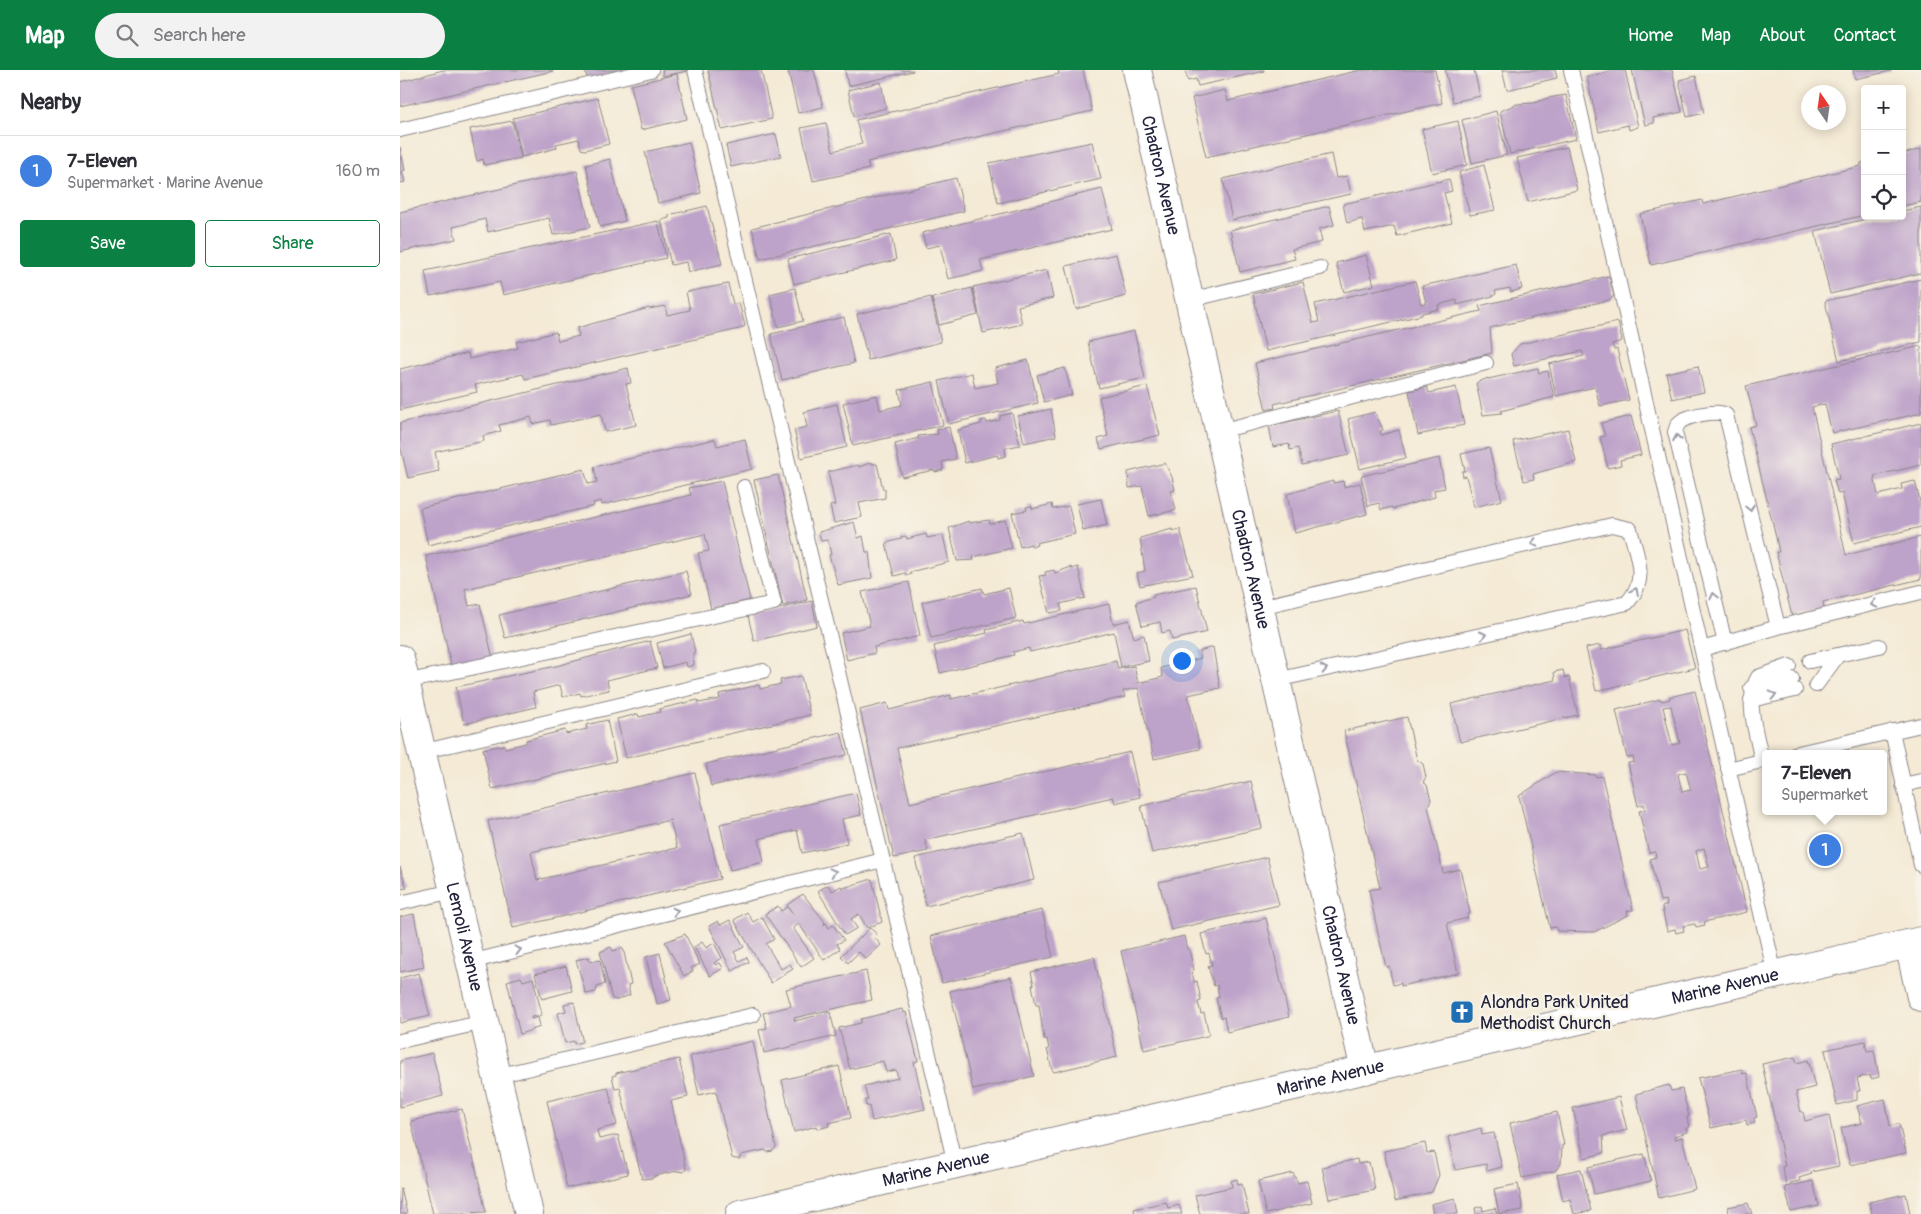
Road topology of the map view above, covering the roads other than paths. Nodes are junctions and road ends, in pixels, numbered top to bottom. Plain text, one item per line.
1 (651, 70) edge
2 (695, 70) edge
3 (1138, 70) edge
4 (1570, 70) edge
5 (400, 130) edge
6 (1320, 268) dead end
7 (1190, 300) junction
8 (1486, 363) dead end
9 (1220, 431) junction
10 (744, 487) dead end
11 (1921, 592) edge
12 (1260, 607) junction
13 (1778, 627) junction
14 (1726, 643) junction
15 (1879, 646) dead end
16 (1702, 649) junction
17 (1838, 655) junction
18 (403, 671) edge
19 (763, 671) dead end
20 (1276, 680) junction
21 (1751, 694) junction
22 (1921, 725) edge
23 (1892, 731) junction
24 (1811, 750) edge
25 (1762, 751) edge
26 (422, 752) junction
27 (1762, 761) edge
28 (1728, 769) junction
29 (1921, 780) edge
30 (1903, 784) junction
31 (1917, 830) edge
32 (883, 860) junction
33 (1921, 864) edge
34 (454, 891) junction
35 (400, 903) edge
36 (1915, 943) edge
37 (470, 962) junction
38 (1775, 975) junction
39 (1921, 997) edge
40 (754, 1015) dead end
41 (484, 1022) junction
42 (400, 1041) edge
43 (1365, 1070) junction
44 (496, 1076) junction
45 (955, 1164) junction
46 (529, 1214) edge
47 (740, 1214) edge

1 - 5 lane
2 - 32 lane
3 - 7 street, Chadron Avenue
4 - 16 lane
6 - 7 lane
7 - 9 street, Chadron Avenue
8 - 9 lane
9 - 12 street, Chadron Avenue
10 - 18 lane
11 -> 13 lane
12 - 20 street, Chadron Avenue
20 -> 12 lane
13 - 14 lane
14 -> 13 lane
14 - 16 lane
15 - 17 lane
16 - 28 lane
17 - 17 lane
18 - 26 street, Lemoli Avenue
19 - 26 lane
20 - 43 street, Chadron Avenue
21 -> 21 lane
21 - 25 lane
22 - 23 lane
23 - 24 lane
23 - 30 lane
26 - 34 street, Lemoli Avenue
27 - 28 lane
28 - 38 lane
29 - 30 lane
30 - 31 lane
31 - 33 lane
37 -> 32 lane
32 - 45 lane
34 - 35 lane
34 - 37 street, Lemoli Avenue
36 - 38 street, Marine Avenue
36 - 39 street
37 - 41 street, Lemoli Avenue
38 - 43 street, Marine Avenue
40 - 44 lane
41 - 42 lane
41 - 44 street, Lemoli Avenue
43 - 45 street, Marine Avenue
44 - 46 street, Lemoli Avenue
45 - 47 street, Marine Avenue

